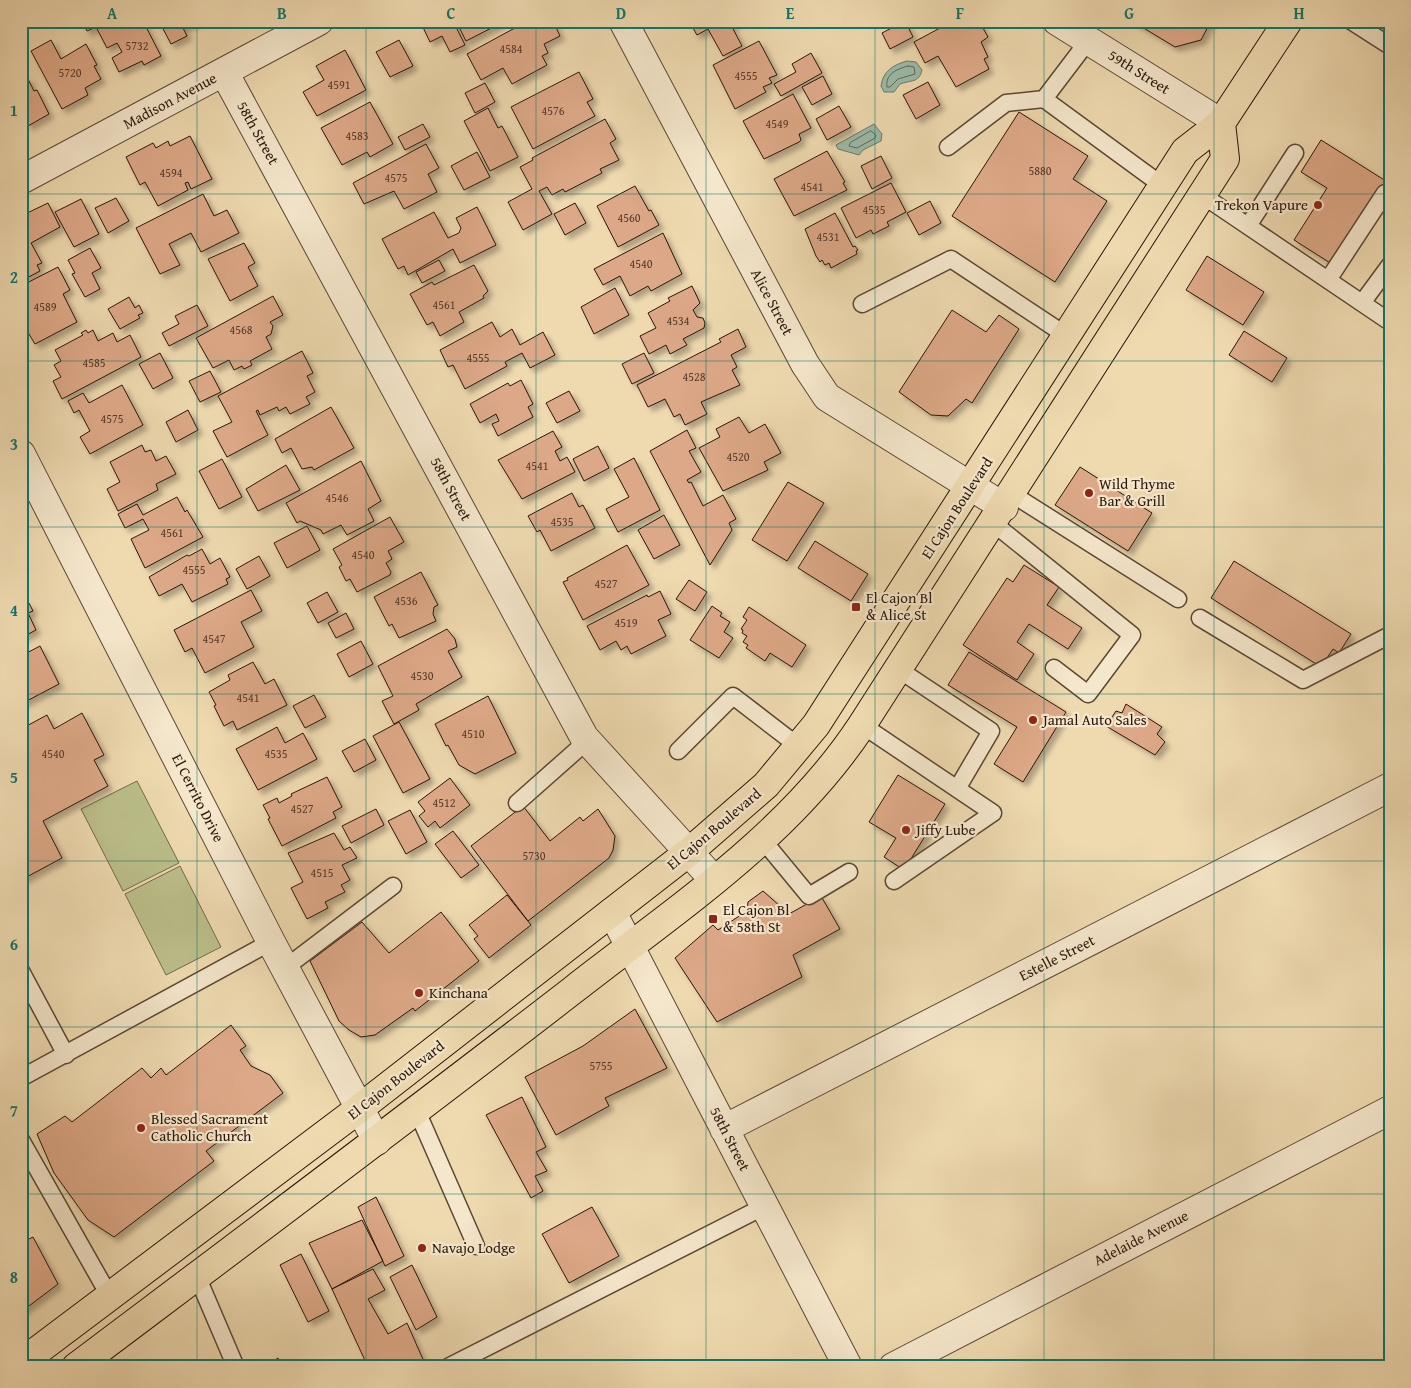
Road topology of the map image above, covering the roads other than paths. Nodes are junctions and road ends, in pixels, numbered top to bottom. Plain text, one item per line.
1 (319, 21) edge
2 (623, 21) edge
3 (1057, 21) edge
4 (1288, 21) edge
5 (1351, 21) edge
6 (1088, 40) junction
7 (1390, 46) edge
8 (224, 72) junction
9 (1044, 99) junction
10 (1222, 123) junction
11 (948, 147) dead end
12 (1295, 154) dead end
13 (21, 180) edge
14 (1163, 186) junction
15 (1385, 193) dead end
16 (1202, 195) junction
17 (1248, 226) junction
18 (1390, 266) edge
19 (1328, 280) junction
20 (1362, 303) junction
21 (862, 304) dead end
22 (1390, 322) edge
23 (1067, 336) junction
24 (21, 454) edge
25 (971, 487) junction
26 (1003, 508) junction
27 (1178, 599) dead end
28 (1200, 618) dead end
29 (1390, 634) edge
30 (1054, 668) dead end
31 (898, 669) junction
32 (862, 726) junction
33 (588, 741) junction
34 (798, 746) junction
35 (678, 751) dead end
36 (1390, 788) edge
37 (957, 789) junction
38 (517, 803) dead end
39 (762, 839) junction
40 (689, 852) junction
41 (849, 872) dead end
42 (714, 880) junction
43 (894, 881) dead end
44 (393, 886) dead end
45 (612, 912) junction
46 (271, 942) junction
47 (630, 945) junction
48 (285, 968) junction
49 (21, 971) edge
50 (66, 1055) junction
51 (21, 1078) edge
52 (360, 1108) junction
53 (417, 1110) junction
54 (1390, 1110) edge
55 (724, 1129) junction
56 (21, 1140) edge
57 (378, 1141) junction
58 (765, 1206) junction
59 (476, 1246) dead end
60 (197, 1276) junction
61 (110, 1297) junction
62 (21, 1363) edge
63 (235, 1365) dead end
64 (76, 1367) edge
65 (448, 1367) edge
66 (848, 1367) edge
67 (893, 1367) edge

1 - 8 street, Madison Avenue
2 - 25 street, Alice Street
3 - 6 street, 59th Street
4 - 10 main road, El Cajon Boulevard
5 - 7 lane
6 - 9 lane
6 - 10 street, 59th Street
8 - 13 street, Madison Avenue
8 - 33 street, 58th Street
9 - 11 lane
9 - 14 lane
10 - 14 main road, El Cajon Boulevard
10 - 16 main road
12 - 17 lane
14 - 23 main road, El Cajon Boulevard
15 - 19 lane
16 - 17 lane
16 - 26 main road
17 - 19 lane
18 - 20 lane
19 - 20 lane
20 - 22 lane
21 - 23 lane
23 - 25 main road, El Cajon Boulevard
24 - 46 street, El Cerrito Drive
25 - 26 street, Alice Street
25 - 34 main road, El Cajon Boulevard
26 - 27 lane
26 - 30 lane
26 - 31 main road
28 - 29 lane
31 - 32 main road
31 - 37 lane
32 - 37 lane
32 - 39 main road
33 - 38 lane
33 - 40 street, 58th Street
34 - 35 lane
34 - 40 main road, El Cajon Boulevard
36 - 55 street, Estelle Street
37 - 43 lane
39 - 41 lane
39 - 42 main road
40 - 42 street, 58th Street
40 - 45 main road, El Cajon Boulevard
42 - 47 main road
44 - 48 lane
45 - 47 street, 58th Street
45 - 52 main road, El Cajon Boulevard
46 - 48 street, El Cerrito Drive
46 - 50 lane
47 - 53 main road
47 - 55 street, 58th Street
48 - 52 street, El Cerrito Drive
49 - 50 lane
50 - 51 lane
52 - 57 street, El Cerrito Drive
52 - 61 main road, El Cajon Boulevard
53 - 57 main road
53 - 59 lane
54 - 67 street, Adelaide Avenue
55 - 58 street, 58th Street
56 - 61 lane
57 - 60 main road
58 - 65 lane
58 - 66 street, 58th Street
60 - 63 lane
60 - 64 main road
61 - 62 main road, El Cajon Boulevard

